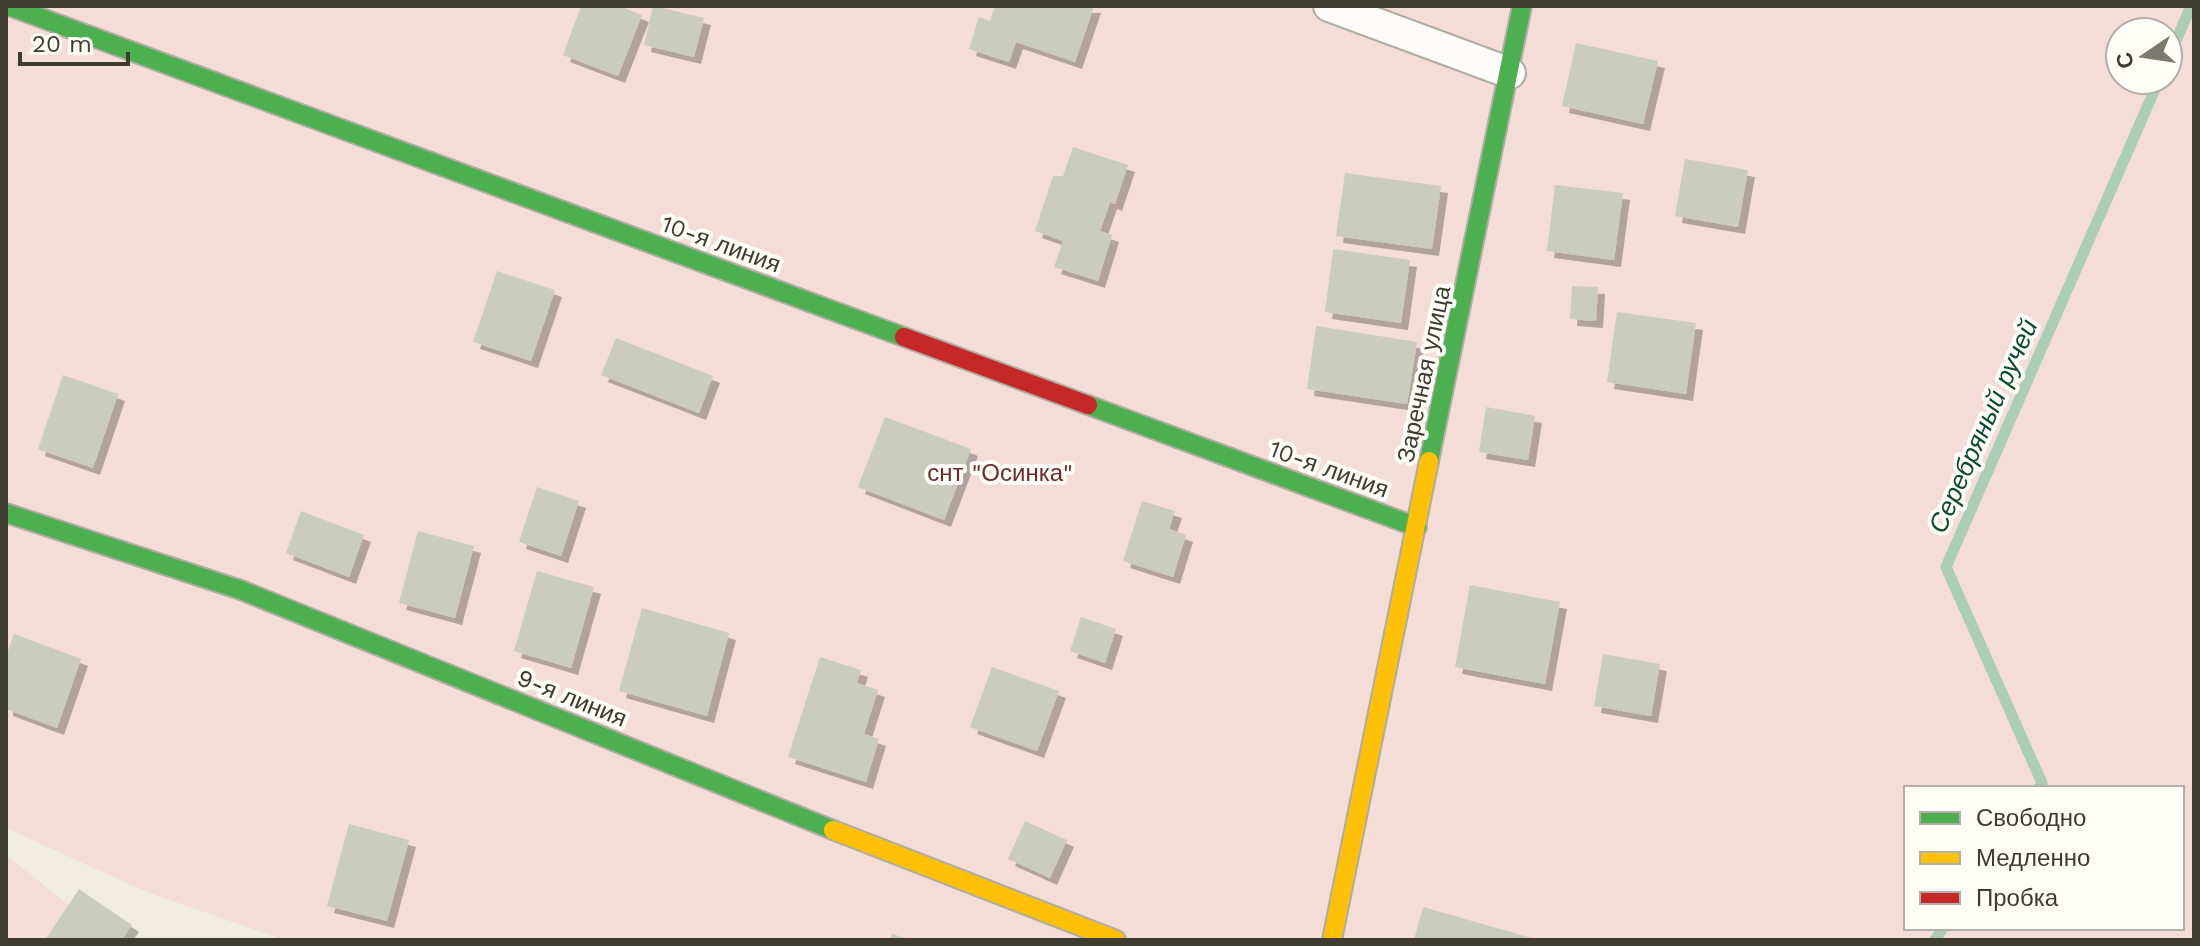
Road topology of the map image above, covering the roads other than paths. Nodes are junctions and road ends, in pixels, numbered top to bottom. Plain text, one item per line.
1 (9, 6) edge
2 (1329, 6) edge
3 (1522, 6) edge
4 (1510, 73) junction
5 (6, 513) edge
6 (1417, 527) junction
7 (1116, 940) edge
8 (1332, 940) edge

1 - 6 street, 10-я линия
2 - 4 street
3 - 4 street, Заречная улица
4 - 6 street, Заречная улица
5 - 7 street, 9-я линия
6 - 8 street, Заречная улица

